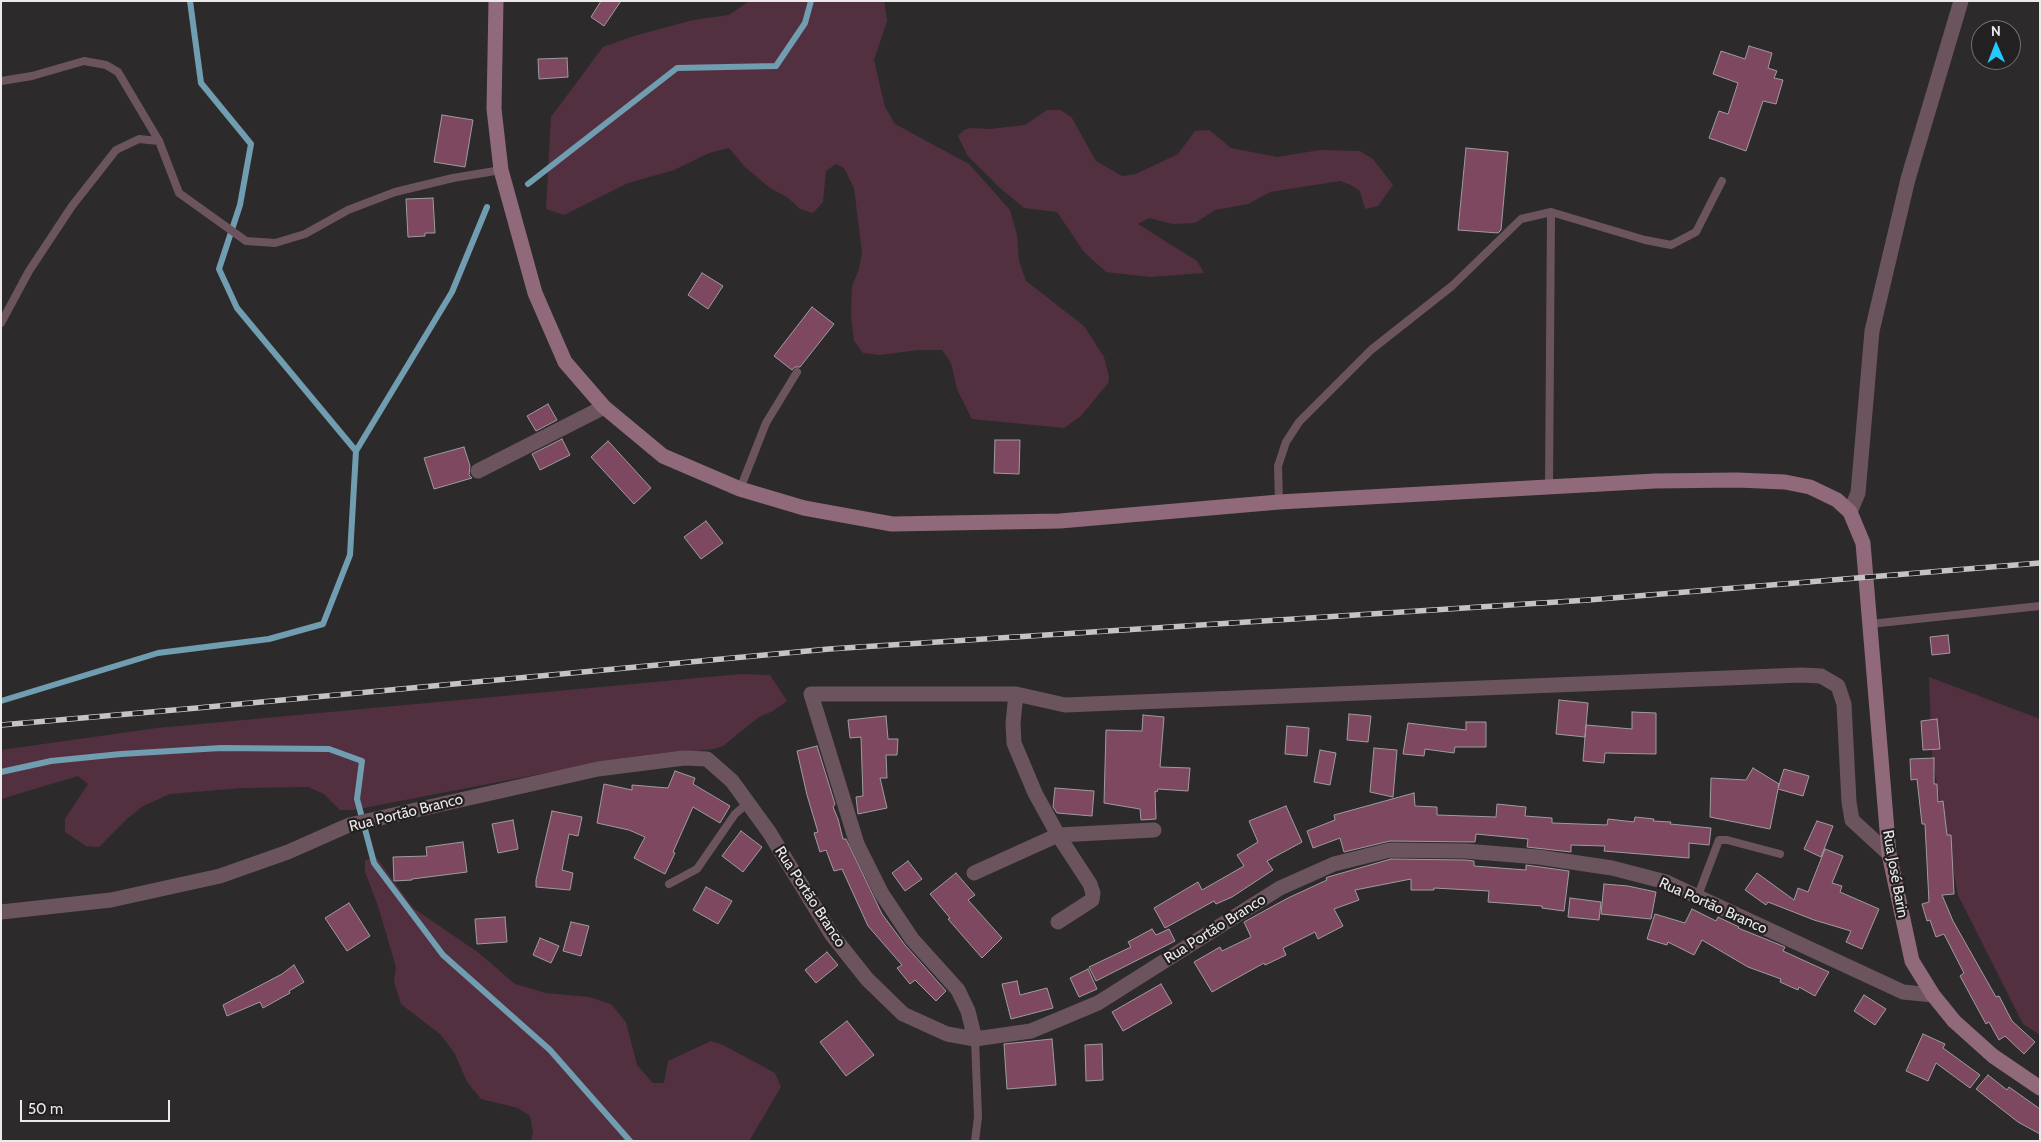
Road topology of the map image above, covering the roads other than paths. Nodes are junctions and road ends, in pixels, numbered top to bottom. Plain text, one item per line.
1 (496, 1) edge
2 (1961, 1) edge
3 (1, 81) edge
4 (158, 141) junction
5 (501, 170) junction
6 (1722, 181) dead end
7 (1551, 212) junction
8 (1, 323) edge
9 (796, 372) dead end
10 (604, 407) junction
11 (478, 470) dead end
12 (1549, 487) junction
13 (740, 489) junction
14 (1279, 502) junction
15 (1850, 512) junction
16 (2040, 606) edge
17 (1870, 624) junction
18 (1016, 694) junction
19 (748, 802) junction
20 (1154, 830) dead end
21 (1058, 835) junction
22 (1780, 854) dead end
23 (1889, 854) junction
24 (974, 873) dead end
25 (669, 884) dead end
26 (1697, 898) junction
27 (1, 912) edge
28 (1058, 922) dead end
29 (1933, 995) junction
30 (975, 1039) junction
31 (2040, 1088) edge
32 (975, 1141) edge

1 - 5 main road
2 - 15 street
3 - 4 lane
4 - 5 lane
4 - 8 lane
5 - 10 main road
6 - 7 lane
7 - 12 lane
7 - 14 lane
9 - 13 lane
10 - 11 street
10 - 13 main road
12 - 14 main road
12 - 15 main road
13 - 14 main road
15 - 17 main road, Rua José Barin
16 - 17 lane
17 - 23 main road, Rua José Barin
18 - 21 street
18 - 23 street
18 - 30 street
19 - 25 lane
19 - 27 street, Rua Portão Branco
19 - 30 street, Rua Portão Branco
20 - 21 street
21 - 24 street
21 - 28 street
22 - 26 lane
23 - 29 main road, Rua José Barin
26 - 29 street, Rua Portão Branco
26 - 30 street, Rua Portão Branco
29 - 31 main road, Rua José Barin
30 - 32 lane

